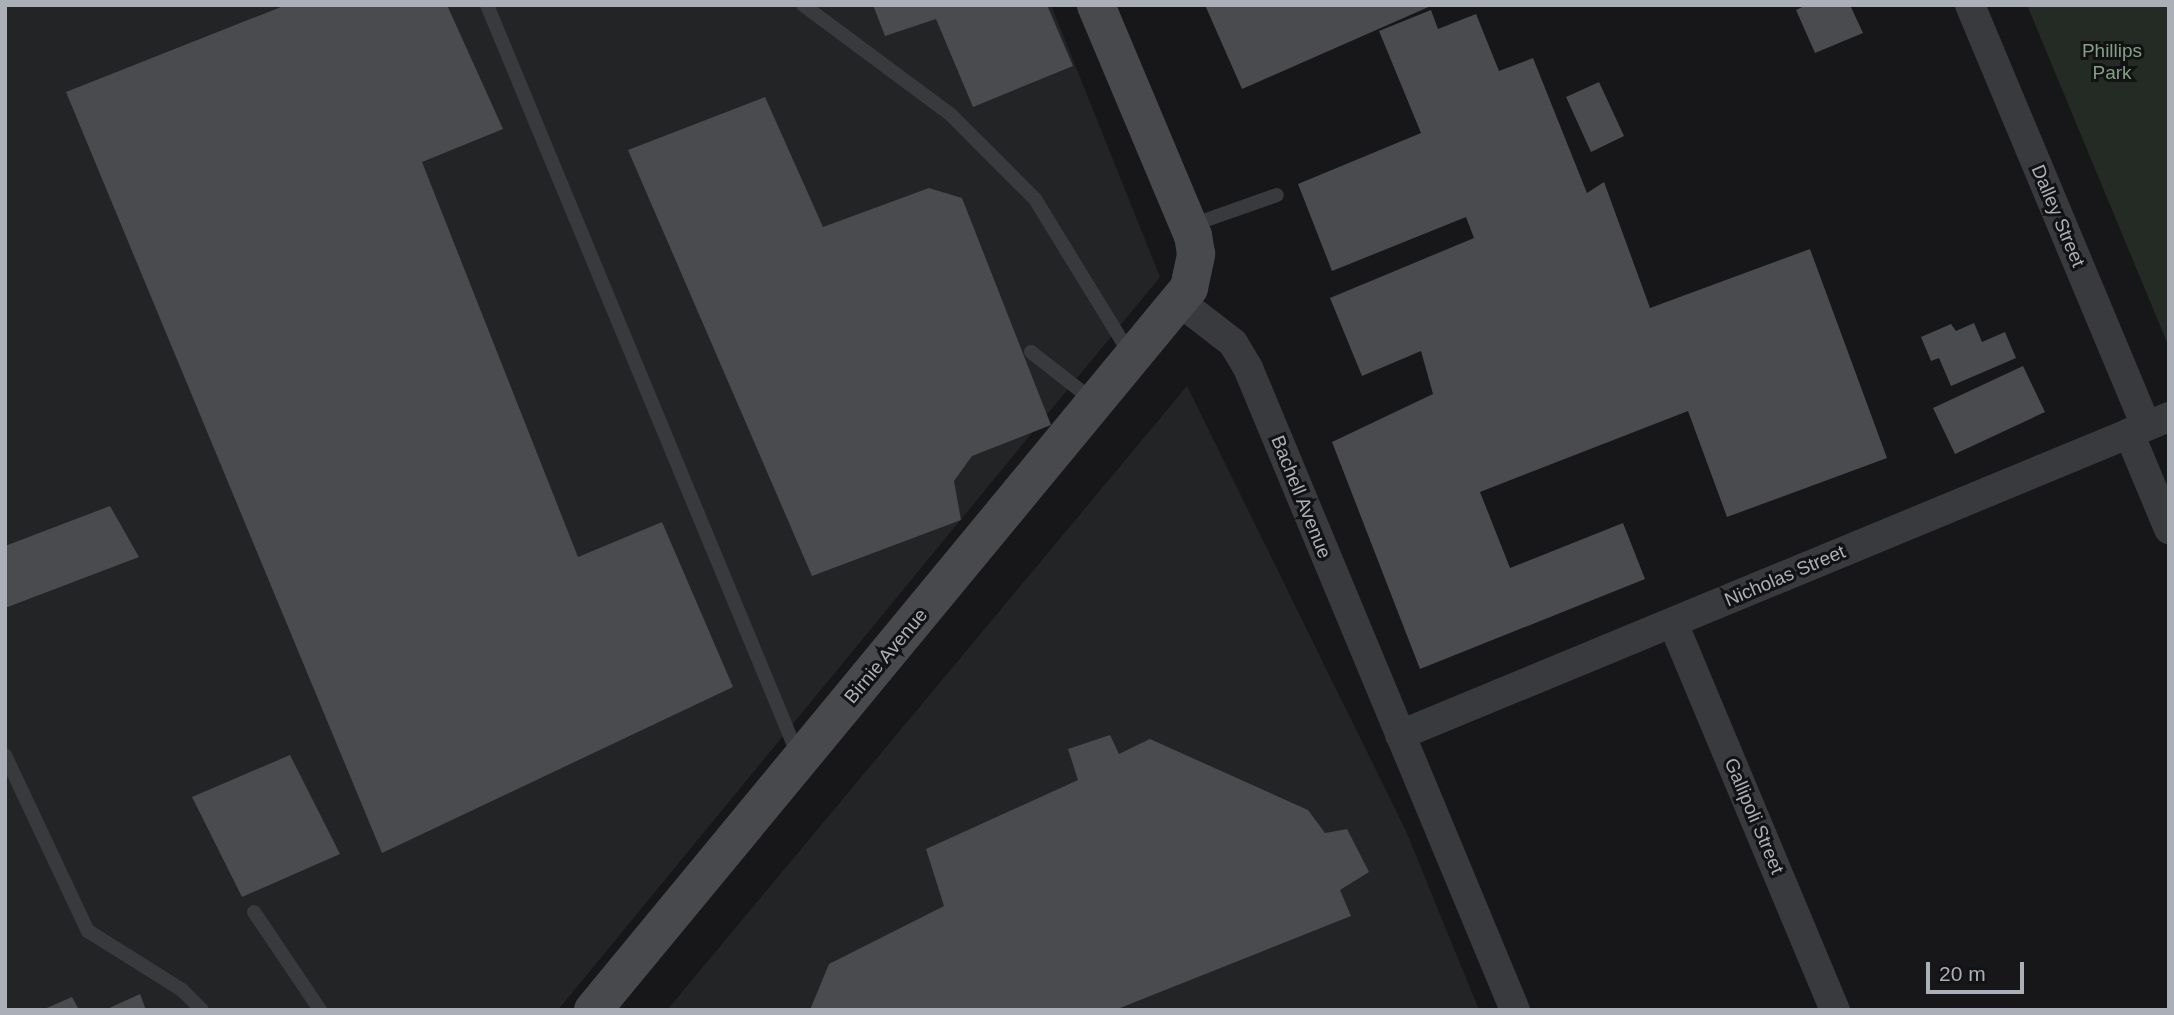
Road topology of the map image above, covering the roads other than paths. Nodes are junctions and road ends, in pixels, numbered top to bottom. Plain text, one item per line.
1 (487, 5) edge
2 (803, 5) edge
3 (1096, 5) edge
4 (1970, 5) edge
5 (1277, 195) dead end
6 (1189, 226) junction
7 (1180, 302) junction
8 (1031, 352) dead end
9 (1133, 358) junction
10 (1096, 402) junction
11 (2148, 425) edge
12 (2169, 529) edge
13 (1673, 623) junction
14 (1400, 735) junction
15 (5, 755) edge
16 (800, 760) junction
17 (254, 912) dead end
18 (202, 1010) edge
19 (320, 1010) edge
20 (593, 1010) edge
21 (1515, 1010) edge
22 (1835, 1010) edge

1 - 16 lane
2 - 9 lane
3 - 6 main road
4 - 11 street, Dalley Street
5 - 6 lane
6 - 7 main road
7 - 9 main road, Birnie Avenue
7 - 14 street, Bachell Avenue
8 - 10 lane
9 - 10 main road, Birnie Avenue
10 - 16 main road, Birnie Avenue
11 - 12 street, Dalley Street
11 - 13 street, Nicholas Street
13 - 14 street, Nicholas Street
13 - 22 street, Gallipoli Street
14 - 21 street, Bachell Avenue
15 - 18 lane
16 - 20 main road, Birnie Avenue
17 - 19 lane

